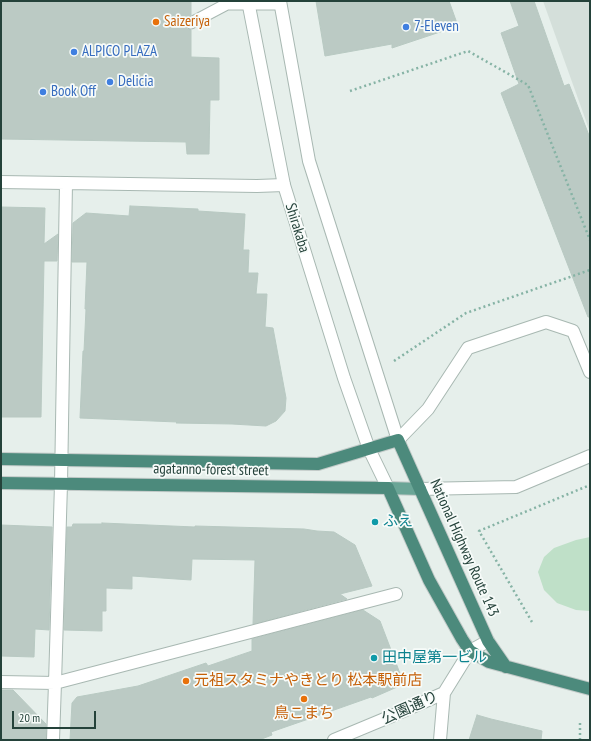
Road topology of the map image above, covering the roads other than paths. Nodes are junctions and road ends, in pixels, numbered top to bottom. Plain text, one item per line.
1 (280, 2) edge
2 (249, 3) edge
3 (191, 23) dead end
4 (1, 182) edge
5 (66, 183) junction
6 (284, 185) junction
7 (590, 372) edge
8 (398, 440) junction
9 (369, 449) junction
10 (590, 456) edge
11 (1, 459) edge
12 (62, 460) junction
13 (1, 483) edge
14 (61, 484) junction
15 (388, 488) junction
16 (420, 489) junction
17 (396, 594) dead end
18 (488, 641) junction
19 (470, 652) junction
20 (506, 667) junction
21 (1, 682) edge
22 (55, 683) junction
23 (590, 689) edge
24 (444, 693) junction
25 (53, 740) edge
26 (334, 740) edge
27 (440, 740) edge

1 - 2 lane
1 - 8 street, Shirakaba
2 - 3 lane
2 - 6 street, Shirakaba
4 - 5 street
5 - 6 street
5 - 12 street
6 - 9 street, Shirakaba
7 - 8 street
8 - 9 highway, agatanno-forest street
8 - 16 highway, National Highway Route 143
9 - 12 highway, agatanno-forest street
9 - 15 street, Shirakaba
10 - 16 street
11 - 12 highway, agatanno-forest street
12 - 14 street
13 - 14 highway, agatanno-forest street
14 - 15 highway, agatanno-forest street
14 - 22 street
15 - 16 main road, agatanno-forest street
15 - 19 highway
16 - 18 highway, National Highway Route 143
17 - 22 street
18 - 19 street, 公園通り
18 - 20 highway, National Highway Route 143
19 - 20 highway
19 - 24 street, 公園通り
20 - 23 highway
21 - 22 street
22 - 25 street
24 - 26 street, 公園通り
24 - 27 street

